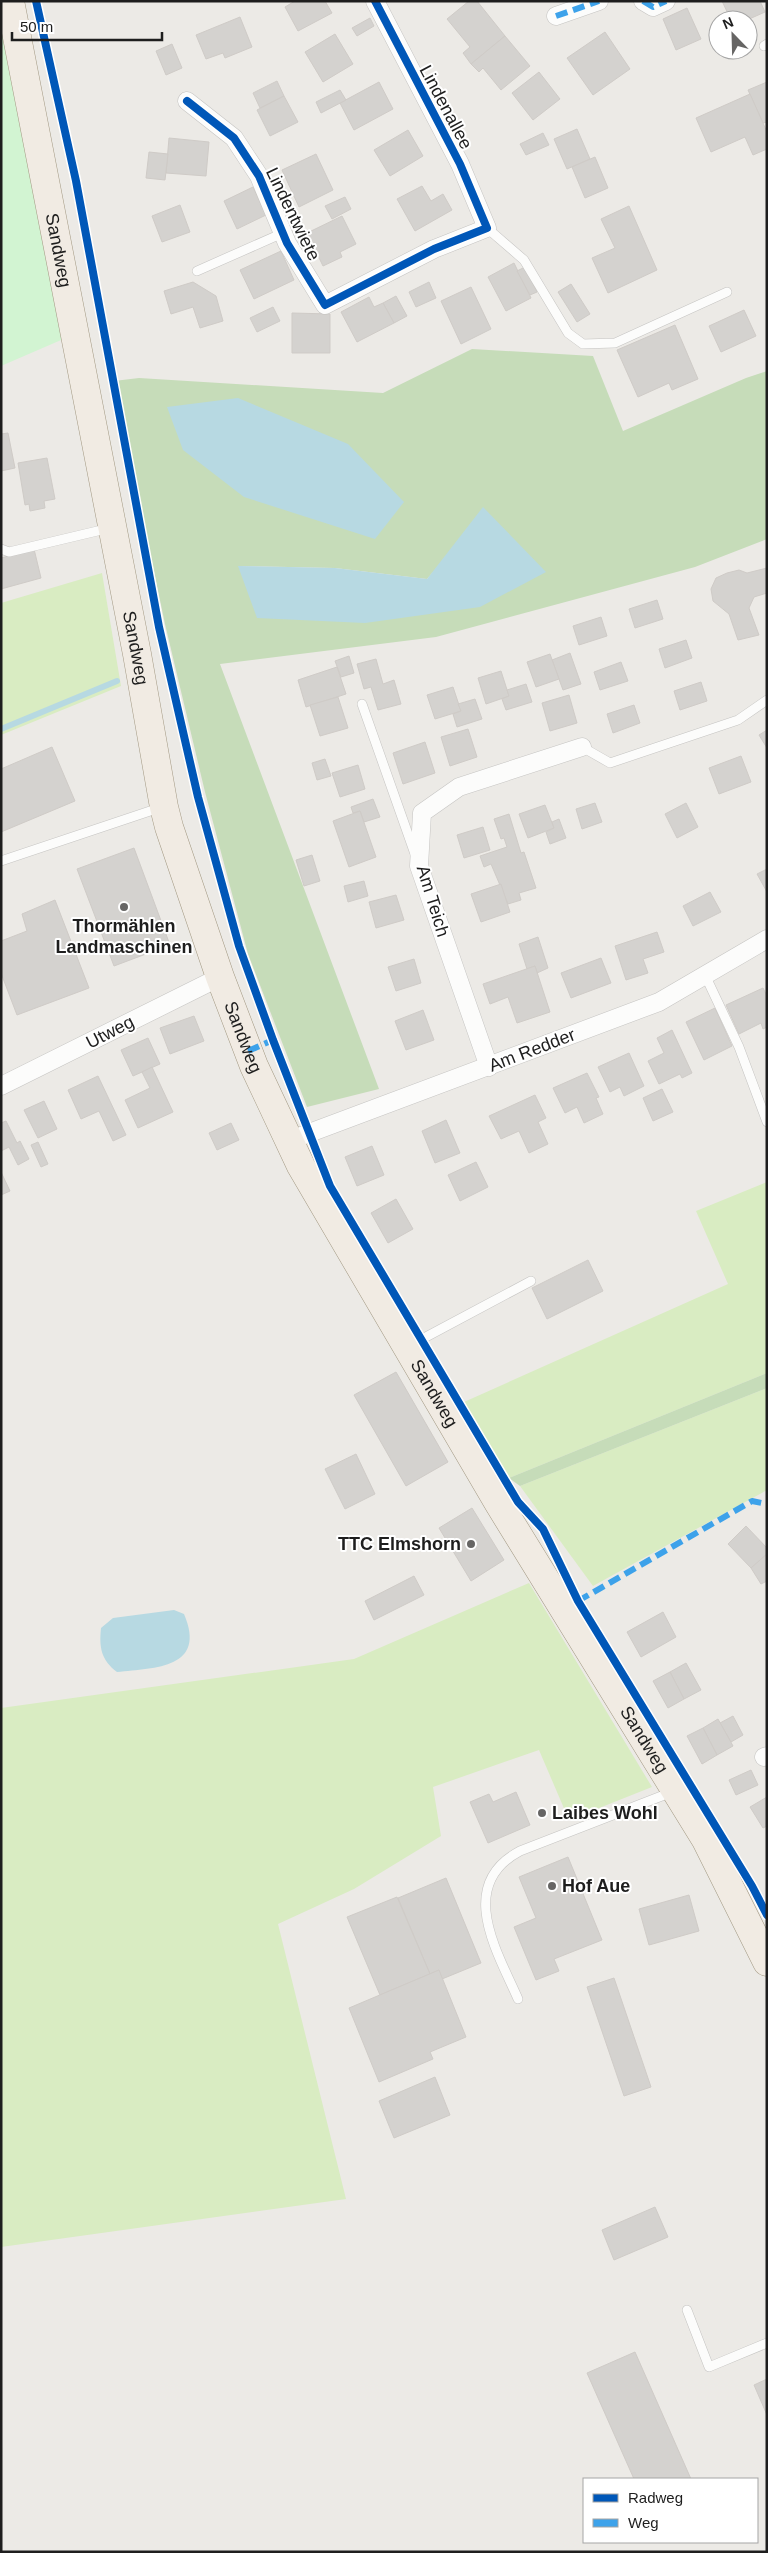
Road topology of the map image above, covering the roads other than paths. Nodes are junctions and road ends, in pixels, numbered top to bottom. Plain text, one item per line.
1 (10, 1) edge
2 (375, 1) edge
3 (599, 1) edge
4 (643, 1) edge
5 (666, 1) edge
6 (556, 16) dead end
7 (187, 101) dead end
8 (487, 228) junction
9 (283, 233) junction
10 (197, 271) dead end
11 (727, 292) dead end
12 (112, 527) junction
13 (1, 549) edge
14 (767, 700) edge
15 (362, 704) dead end
16 (582, 748) joint
17 (164, 807) junction
18 (1, 861) edge
19 (419, 866) junction
20 (767, 939) edge
21 (705, 975) junction
22 (220, 977) junction
23 (489, 1067) junction
24 (1, 1086) edge
25 (767, 1122) edge
26 (288, 1141) junction
27 (531, 1281) dead end
28 (407, 1348) junction
29 (675, 1791) junction
30 (766, 1961) edge
31 (518, 1999) dead end
32 (687, 2310) dead end
33 (767, 2343) edge

1 - 12 main road, Sandweg
2 - 8 street, Lindenallee
3 - 6 street
4 - 5 street
7 - 9 street, Lindentwiete
8 - 9 street, Lindentwiete
8 - 11 lane, Lindenallee
9 - 10 lane
12 - 13 lane
12 - 17 main road, Sandweg
14 - 16 lane
15 - 19 lane
16 - 19 street, Am Teich
17 - 18 lane
17 - 22 main road, Sandweg
19 - 23 street, Am Teich
20 - 21 street, Am Redder
21 - 23 street, Am Redder
21 - 25 lane
22 - 24 street, Utweg
22 - 26 main road, Sandweg
23 - 26 street, Am Redder
26 - 28 main road, Sandweg
27 - 28 lane
28 - 29 main road, Sandweg
29 - 30 main road, Sandweg
29 - 31 lane
32 - 33 lane

